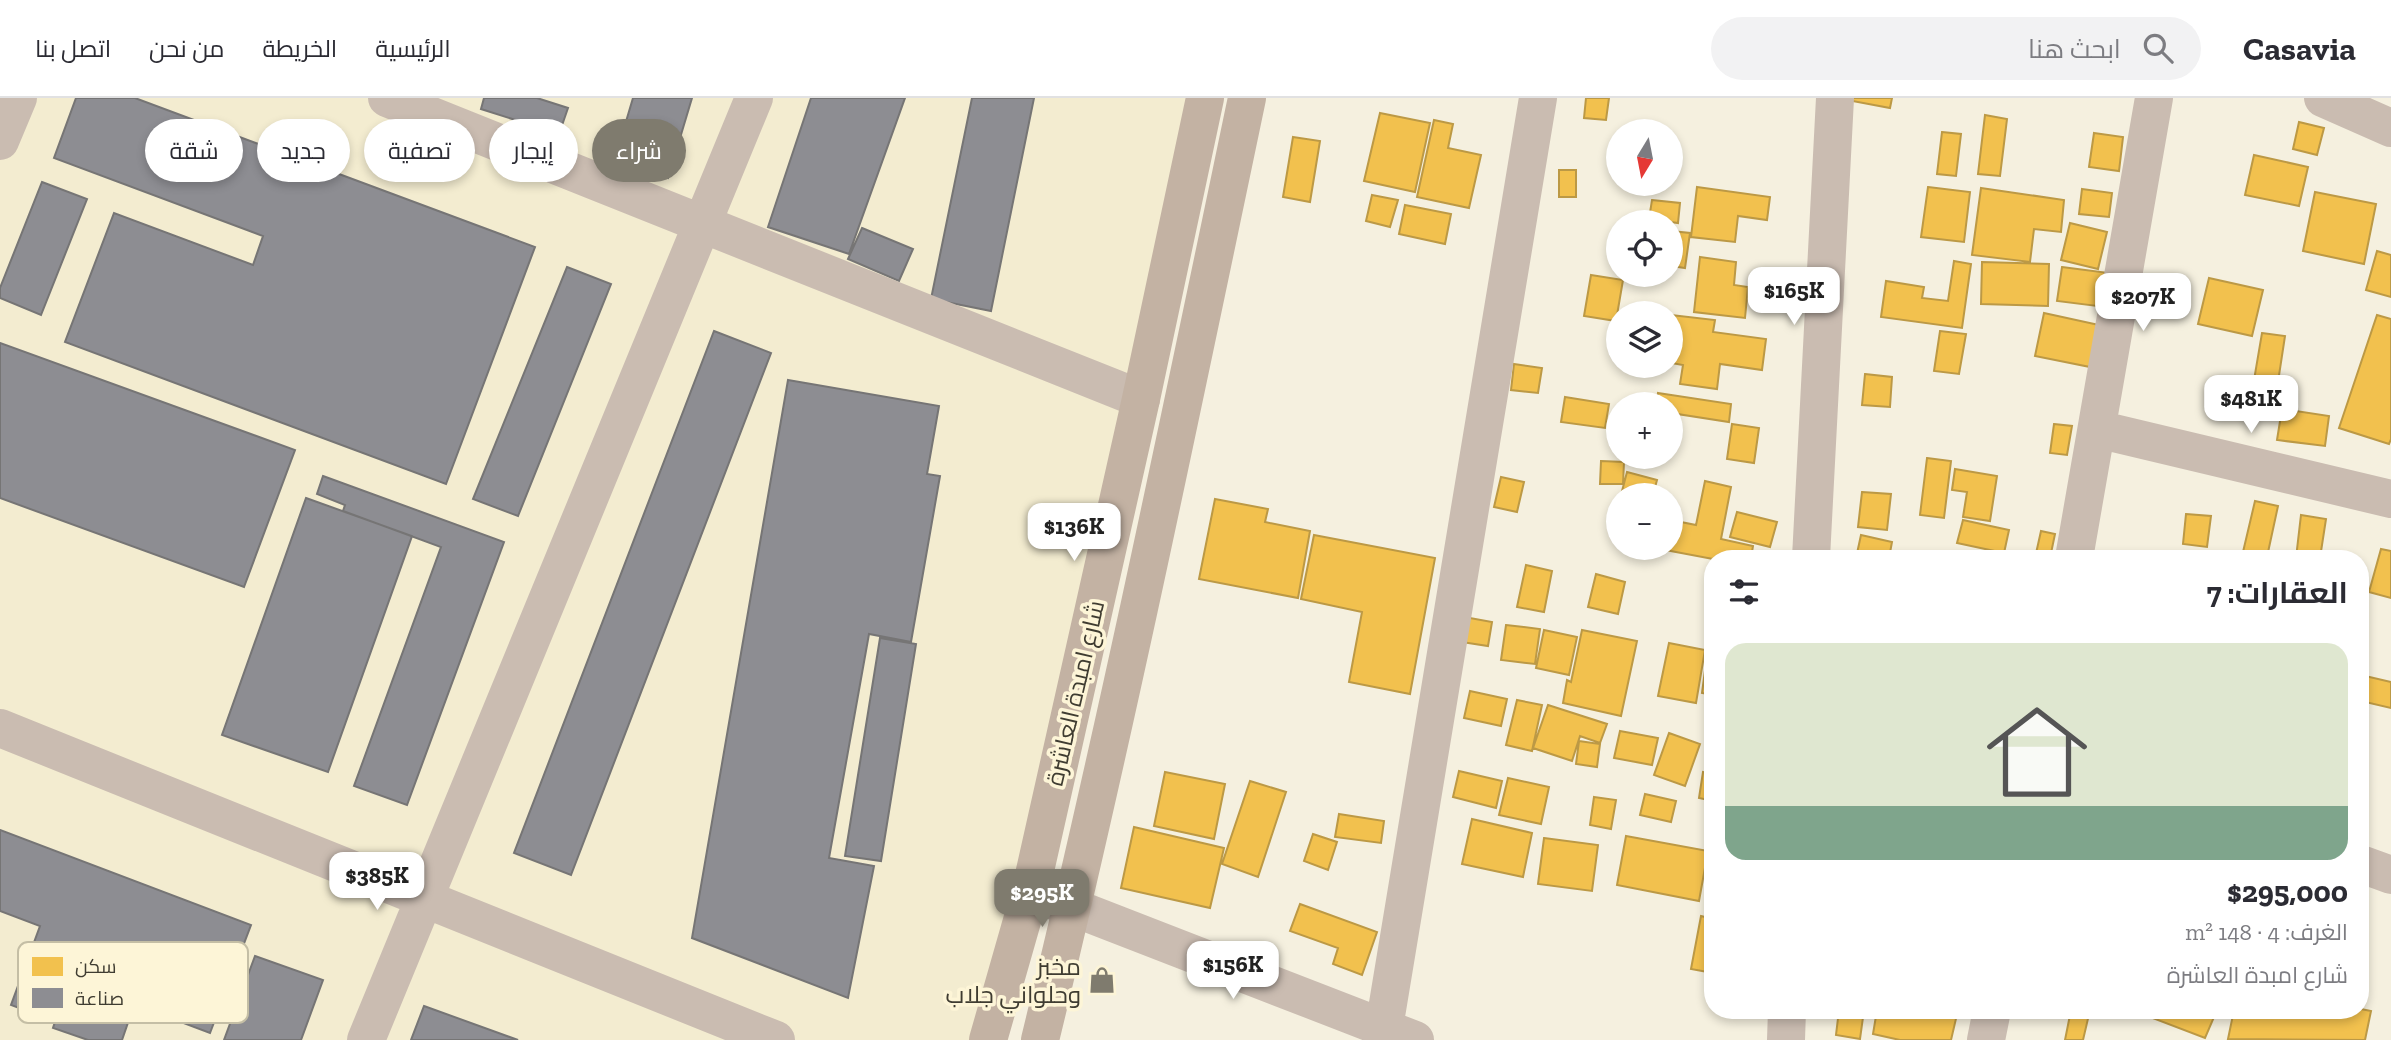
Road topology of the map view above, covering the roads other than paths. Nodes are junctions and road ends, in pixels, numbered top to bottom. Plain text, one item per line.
1 (18, 98) edge
2 (387, 98) edge
3 (754, 98) edge
4 (1205, 98) edge
5 (1247, 98) edge
6 (1538, 98) edge
7 (1835, 98) edge
8 (2154, 98) edge
9 (2323, 98) edge
10 (2376, 114) edge
11 (0, 141) edge
12 (702, 225) junction
13 (1141, 399) junction
14 (2097, 429) junction
15 (2391, 499) edge
16 (1811, 550) edge
17 (2075, 550) edge
18 (0, 728) edge
19 (2369, 867) edge
20 (2391, 875) edge
21 (1030, 893) junction
22 (424, 899) junction
23 (1072, 907) junction
24 (1787, 1019) edge
25 (1990, 1019) edge
26 (1394, 1036) edge
27 (366, 1040) edge
28 (776, 1040) edge
29 (988, 1040) edge
30 (1040, 1040) edge
31 (1786, 1040) edge
32 (1986, 1040) edge

1 - 11 street
2 - 12 street
3 - 12 street
4 - 13 main road, شارع امبدة العاشرة
5 - 23 main road, شارع امبدة العاشرة
6 - 26 street
7 - 16 street
8 - 14 street
9 - 10 street
12 - 13 street
12 - 22 street
13 - 21 main road, شارع امبدة العاشرة
14 - 15 street
14 - 17 street
18 - 22 street
19 - 20 street
21 - 23 street
21 - 29 main road, شارع امبدة العاشرة
22 - 27 street
22 - 28 street
23 - 26 street
23 - 30 main road, شارع امبدة العاشرة
24 - 31 street
25 - 32 street

